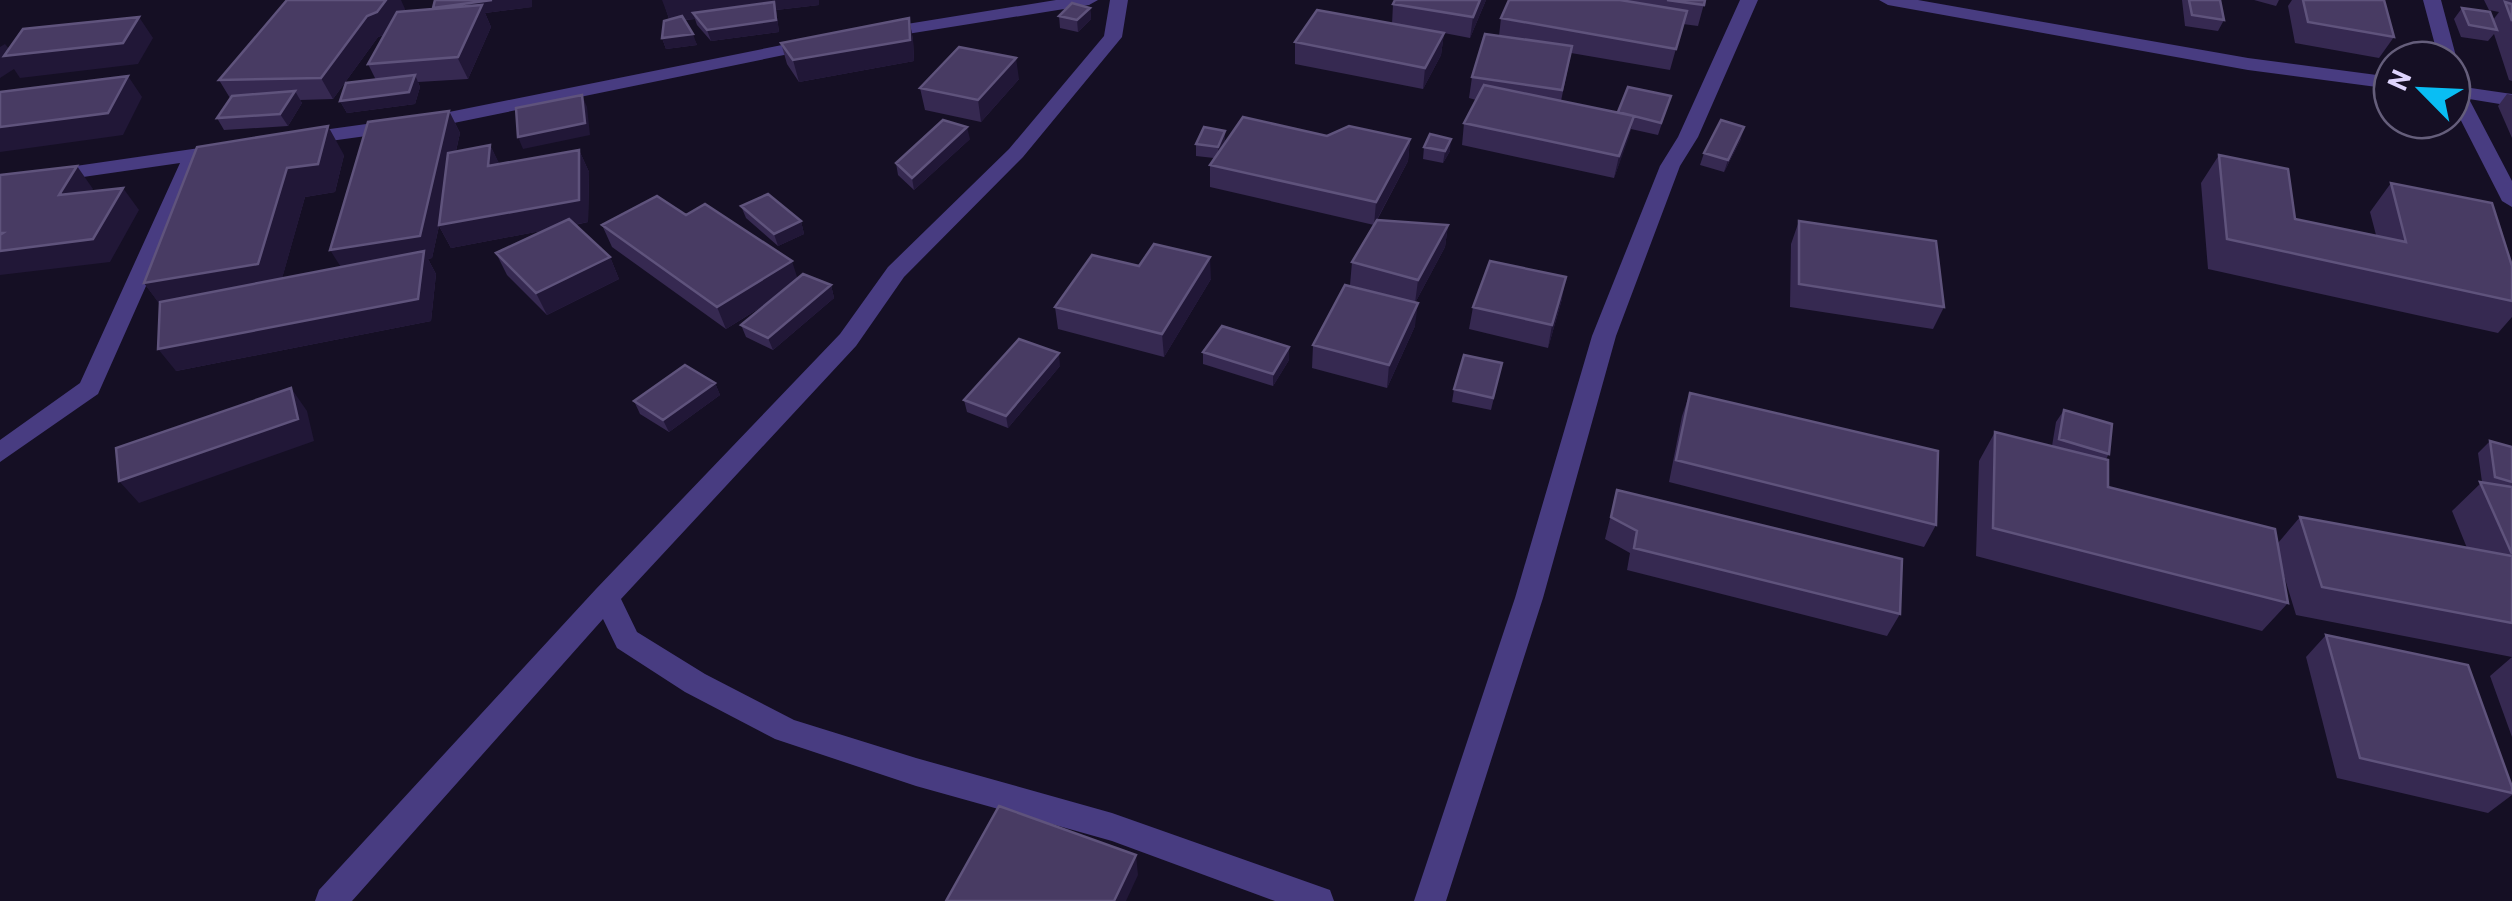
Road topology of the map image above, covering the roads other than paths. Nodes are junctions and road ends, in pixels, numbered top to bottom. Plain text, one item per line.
1 (1089, 0) edge
2 (1119, 0) edge
3 (1749, 0) edge
4 (1888, 0) edge
5 (2432, 0) edge
6 (2443, 40) edge
7 (2372, 80) edge
8 (2472, 90) edge
9 (2512, 100) edge
10 (2472, 122) edge
11 (288, 141) edge
12 (251, 147) edge
13 (194, 155) junction
14 (0, 183) edge
15 (2512, 201) edge
16 (0, 452) edge
17 (606, 597) junction
18 (330, 901) edge
19 (1318, 901) edge
20 (1430, 901) edge

1 - 11 street
2 - 17 street
3 - 20 street
4 - 7 street
5 - 6 street
8 - 9 street
10 - 15 street
12 - 13 street
13 - 14 street
13 - 16 street
17 - 18 street
17 - 19 street

